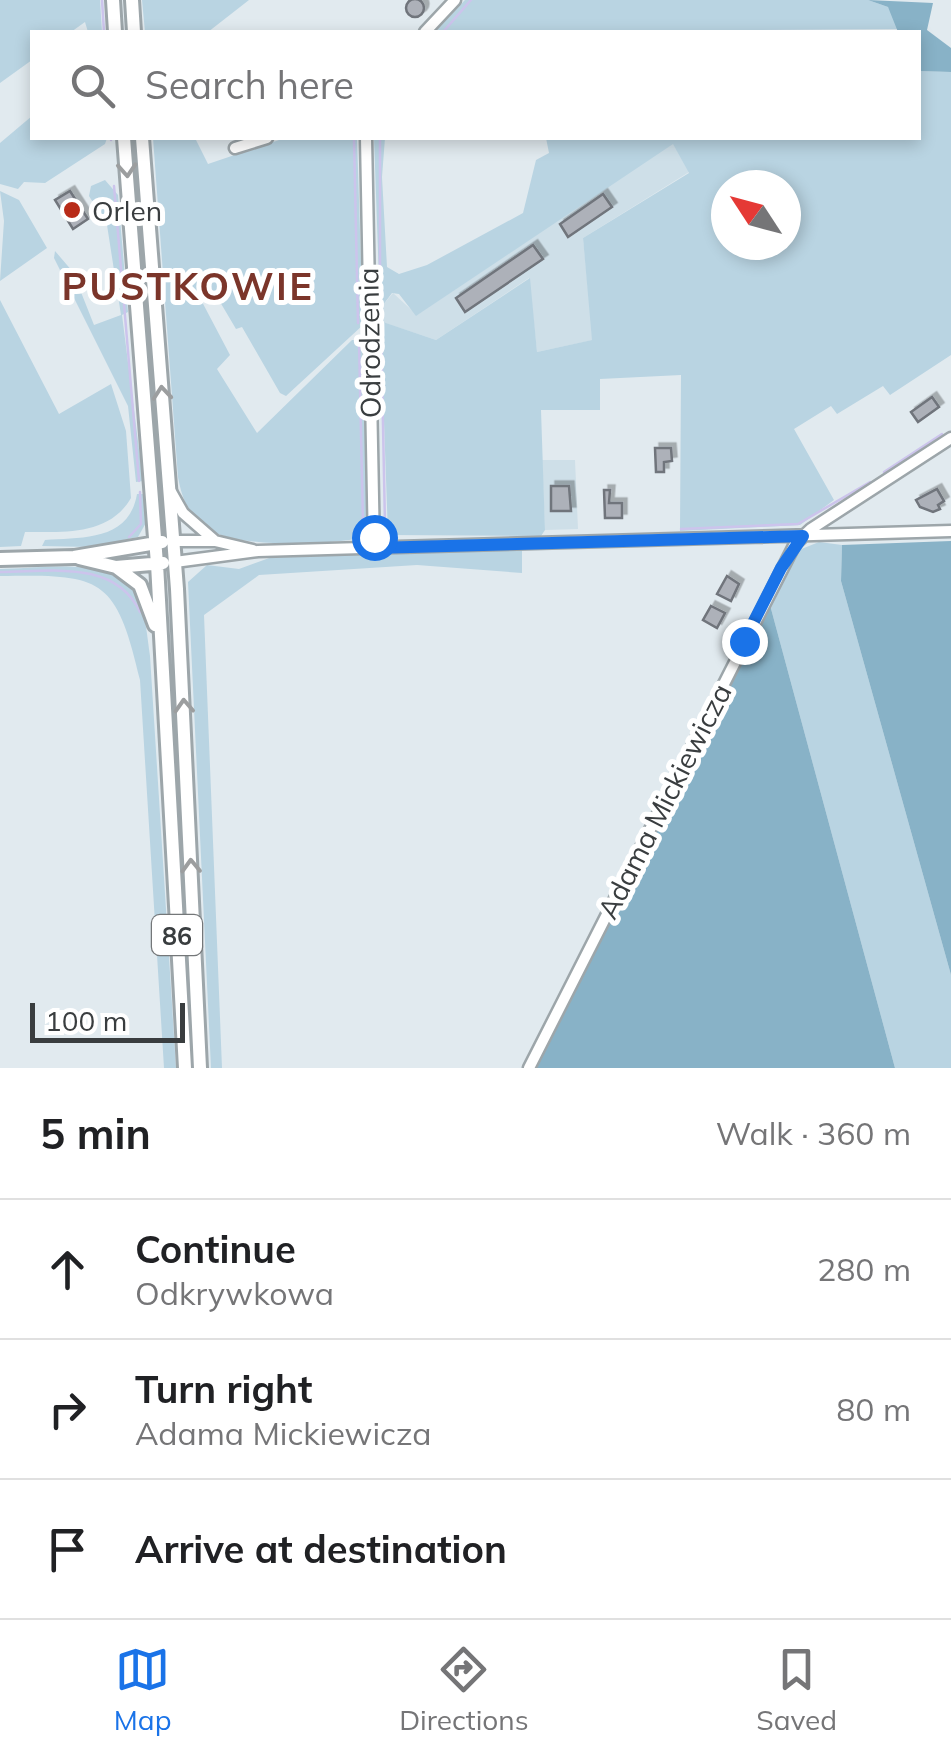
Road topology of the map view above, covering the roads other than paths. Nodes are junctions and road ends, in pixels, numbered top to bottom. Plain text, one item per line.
1 (113, 0) edge
2 (132, 0) edge
3 (455, 0) edge
4 (115, 30) edge
5 (134, 30) edge
6 (426, 30) edge
7 (124, 140) edge
8 (142, 140) edge
9 (261, 140) edge
10 (366, 140) edge
11 (235, 148) dead end
12 (951, 438) edge
13 (170, 490) junction
14 (951, 531) edge
15 (803, 536) junction
16 (174, 541) junction
17 (214, 541) junction
18 (155, 542) junction
19 (374, 548) junction
20 (258, 551) junction
21 (74, 557) junction
22 (0, 559) edge
23 (176, 562) junction
24 (157, 564) junction
25 (116, 567) junction
26 (161, 642) junction
27 (185, 1068) edge
28 (200, 1068) edge
29 (529, 1068) edge

1 - 4 main road
2 - 5 main road
3 - 6 street
7 -> 18 main road, 86
13 -> 8 main road, 86
9 - 11 street
10 - 19 street, Odrodzenia
12 - 15 street
13 - 16 main road, 86
13 - 17 street
14 - 15 street
15 - 19 street
15 - 29 street, Adama Mickiewicza
16 - 17 street
16 - 18 main road
16 - 23 main road, 86
17 - 20 street
18 - 21 main road
18 - 24 main road, 86
19 - 20 street
20 - 23 street
21 - 22 main road
21 - 25 main road
23 - 24 main road
28 -> 23 main road, 86
24 - 25 main road
24 - 26 main road, 86
25 - 26 main road
26 - 27 main road, 86

